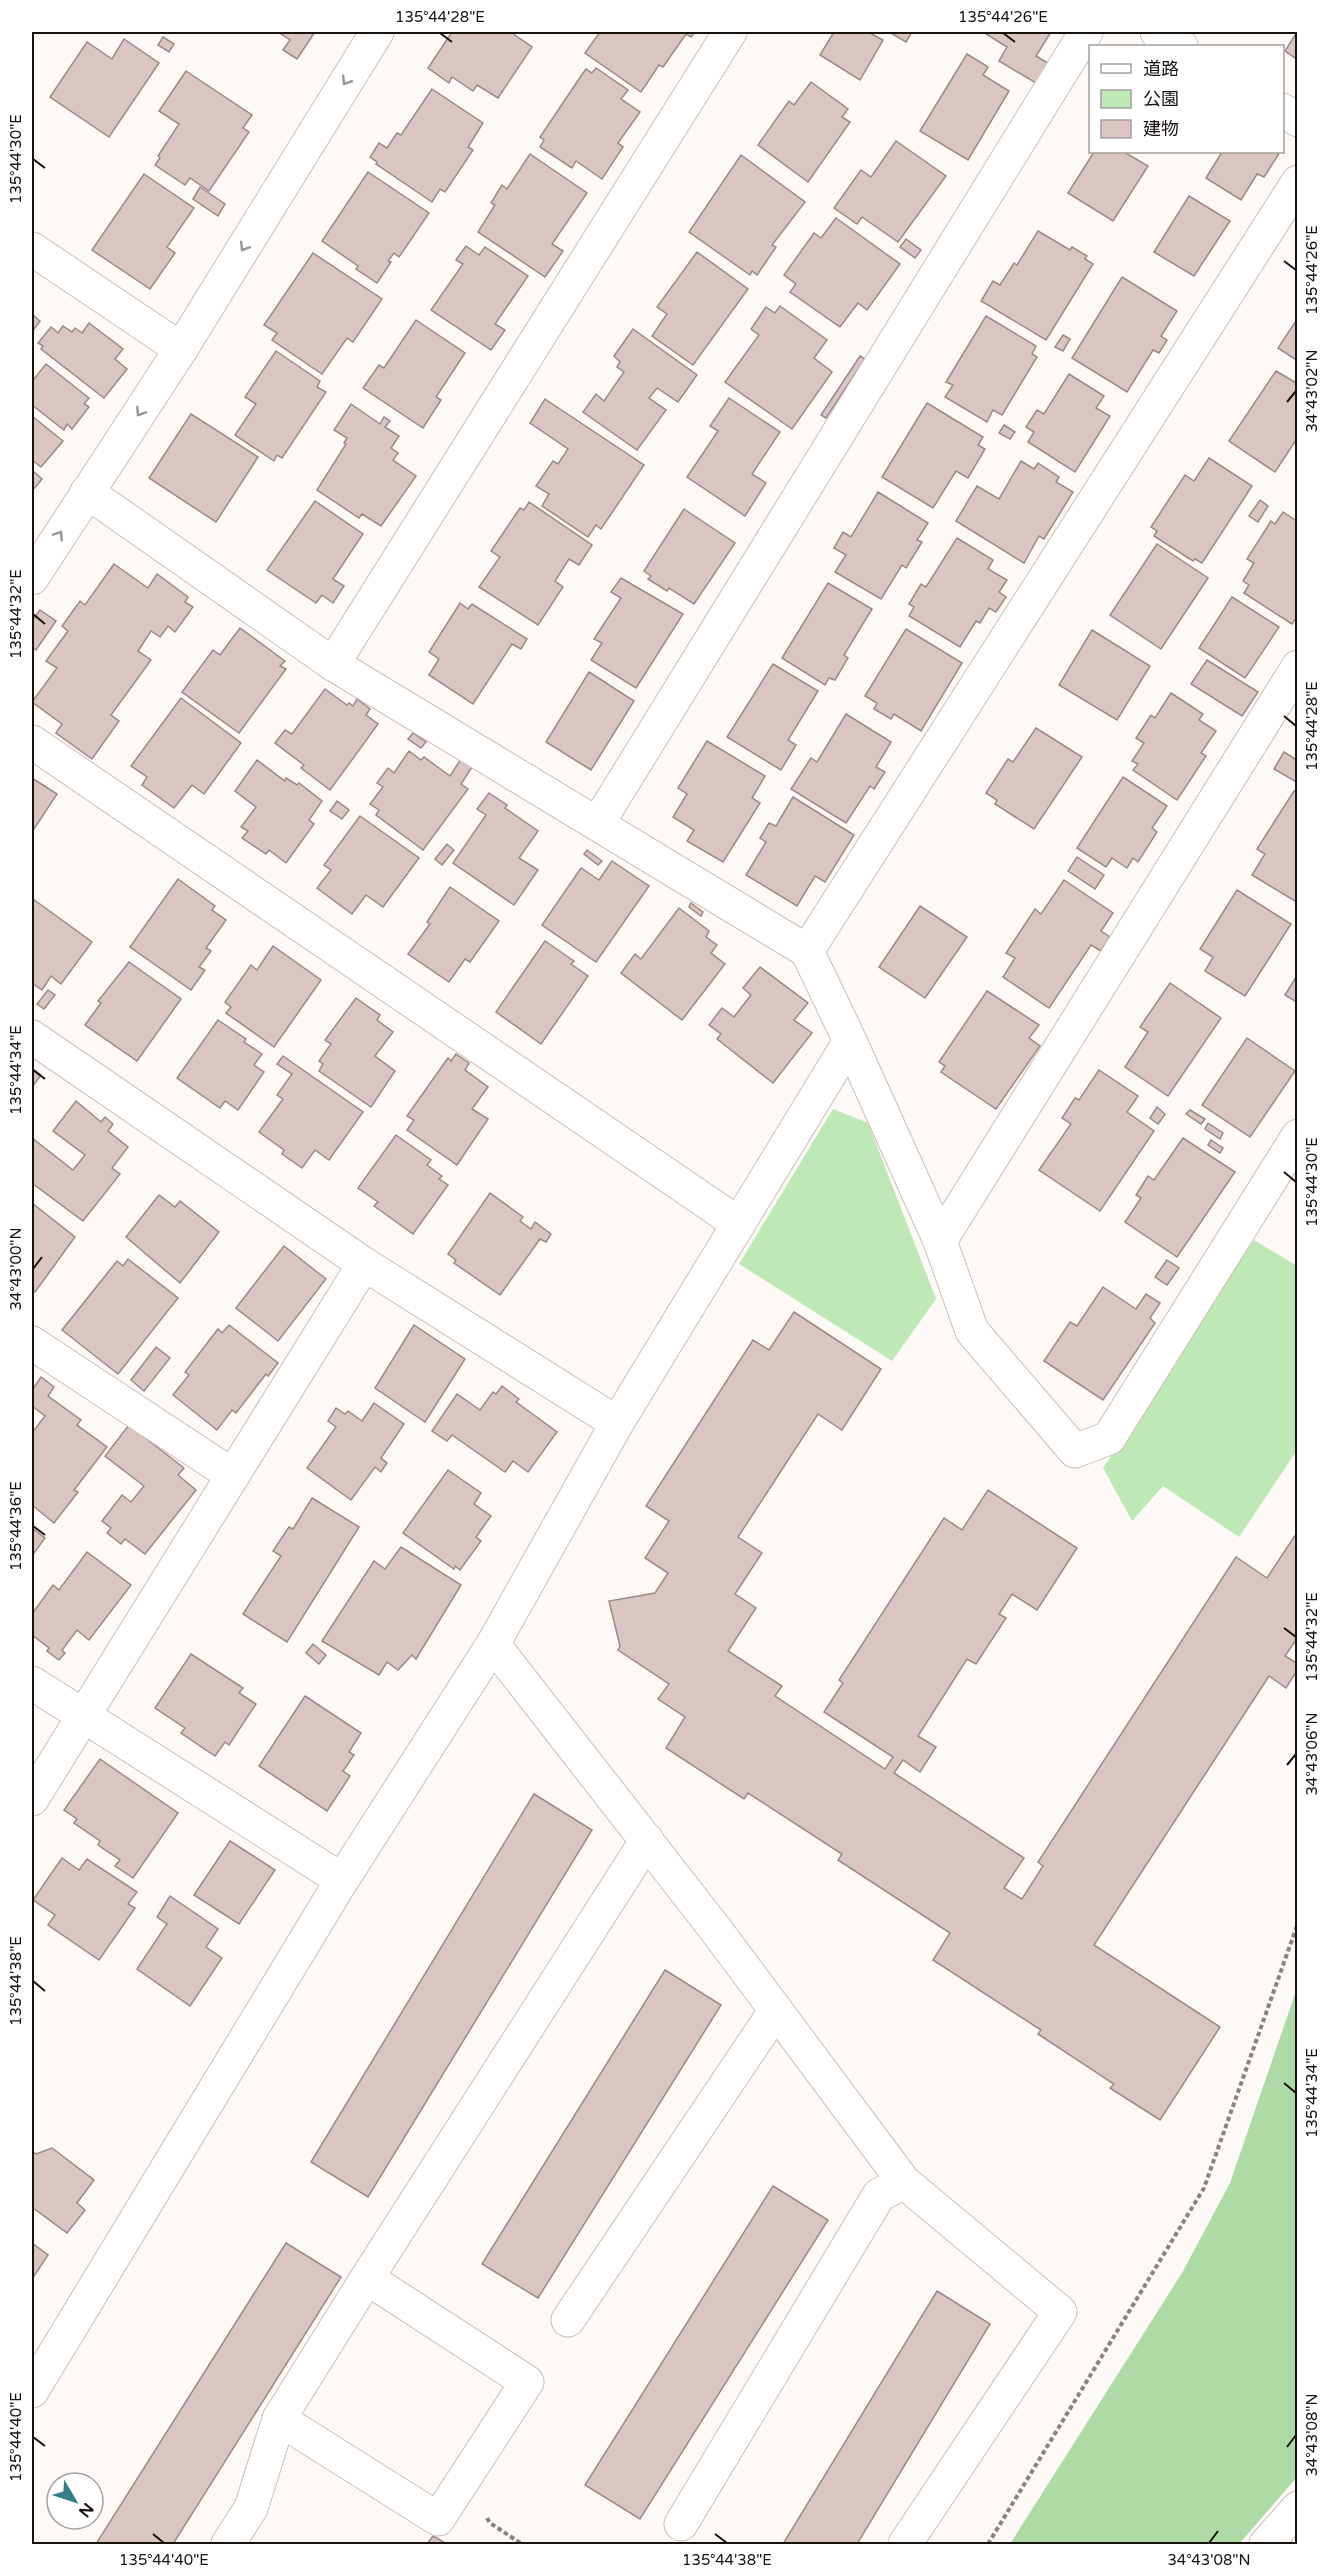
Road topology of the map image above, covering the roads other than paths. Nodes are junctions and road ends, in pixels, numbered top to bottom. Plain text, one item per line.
1 (377, 32) edge
2 (730, 32) edge
3 (1086, 32) edge
4 (1157, 32) edge
5 (1179, 45) edge
6 (1284, 111) edge
7 (1298, 120) edge
8 (1298, 182) edge
9 (32, 249) edge
10 (181, 349) junction
11 (87, 492) junction
12 (32, 578) edge
13 (333, 664) junction
14 (1298, 667) edge
15 (32, 742) edge
16 (598, 823) junction
17 (807, 951) junction
18 (32, 1037) edge
19 (850, 1041) junction
20 (1298, 1137) edge
21 (739, 1224) junction
22 (940, 1241) junction
23 (364, 1264) junction
24 (32, 1343) edge
25 (617, 1423) junction
26 (232, 1475) junction
27 (493, 1644) junction
28 (32, 1683) edge
29 (84, 1717) junction
30 (32, 1799) edge
31 (647, 1840) junction
32 (342, 1880) junction
33 (776, 2010) junction
34 (904, 2182) junction
35 (367, 2278) junction
36 (568, 2320) dead end
37 (36, 2374) edge
38 (279, 2419) junction
39 (1298, 2508) edge
40 (681, 2524) dead end
41 (228, 2544) edge
42 (905, 2544) edge
43 (1266, 2544) edge

1 -> 10 street
2 - 13 street
3 - 16 street
4 - 5 street
6 - 7 street
8 - 17 street
9 - 10 street
10 -> 11 street
12 -> 11 street
11 - 13 street
13 - 16 street
14 - 22 street
15 - 21 street
16 - 17 street
17 - 19 street
18 - 23 street
19 - 21 street
19 - 22 street
20 - 22 street
21 - 25 street
23 - 25 street
23 - 26 street
24 - 26 street
25 - 27 street
26 - 29 street
27 - 31 street
27 - 32 street
28 - 29 street
29 - 30 street
29 - 32 street
31 - 33 street
31 - 35 street
32 - 37 street
33 - 34 street
33 - 36 street
34 - 40 street
34 - 42 street
35 - 38 street
35 - 38 street
38 - 41 street
39 - 43 street

